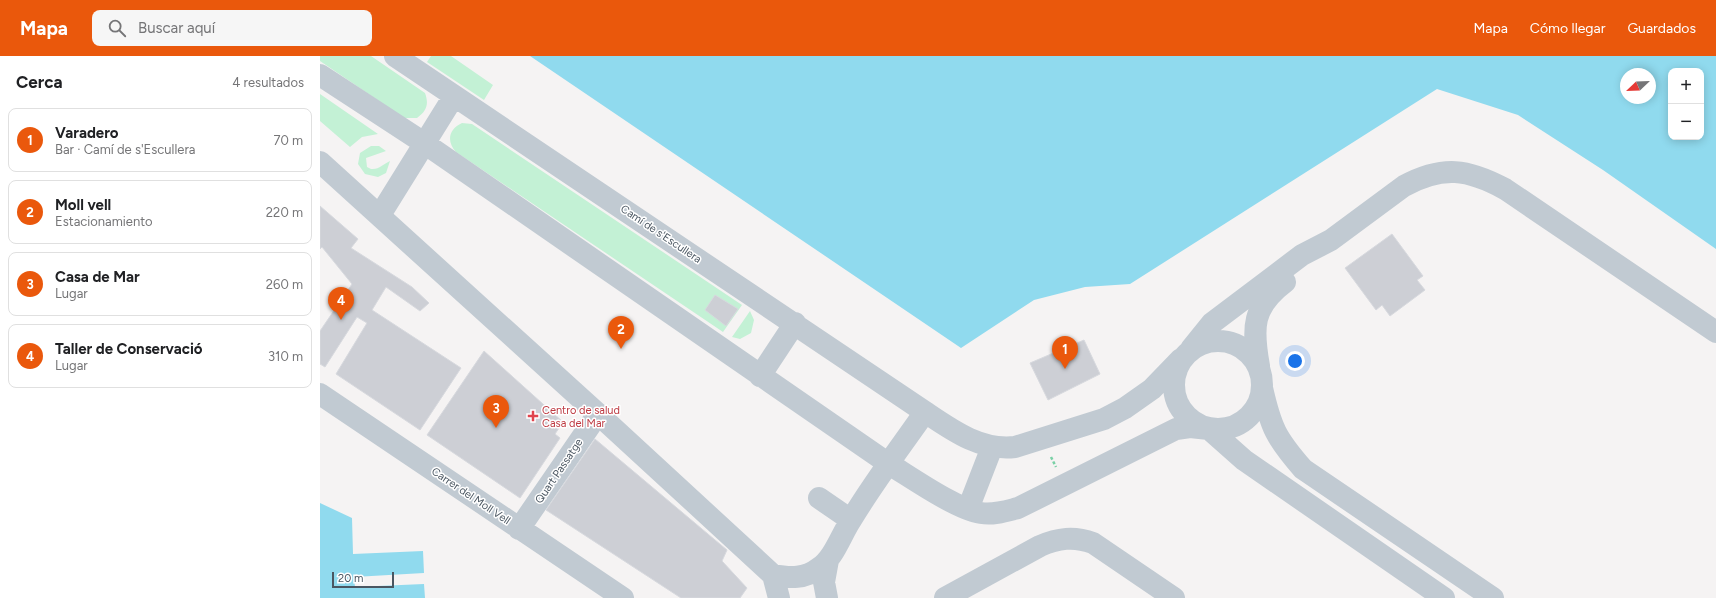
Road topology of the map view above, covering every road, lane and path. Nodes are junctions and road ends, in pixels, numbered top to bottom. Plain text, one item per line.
1 (395, 56) edge
2 (320, 75) edge
3 (454, 96) junction
4 (424, 143) junction
5 (320, 162) edge
6 (380, 215) junction
7 (1331, 240) junction
8 (795, 323) junction
9 (1716, 332) edge
10 (1186, 354) junction
11 (760, 376) junction
12 (1262, 381) junction
13 (320, 394) edge
14 (926, 412) junction
15 (598, 414) junction
16 (1209, 429) junction
17 (1042, 439) junction
18 (992, 447) junction
19 (889, 464) junction
20 (1065, 485) junction
21 (819, 498) dead end
22 (968, 509) junction
23 (851, 520) junction
24 (519, 529) junction
25 (828, 560) junction
26 (773, 575) junction
27 (623, 598) edge
28 (779, 598) edge
29 (827, 598) edge
30 (945, 598) edge
31 (1174, 598) edge
32 (1444, 598) edge
33 (1493, 598) edge

1 - 3 street, Camí de s'Escullera
2 - 4 street
3 - 4 street
3 - 8 street, Camí de s'Escullera
4 - 6 street
4 - 11 street
5 - 6 street
6 - 15 street
7 - 9 street
7 - 10 street
7 - 12 street
8 - 11 street
8 - 14 street, Camí de s'Escullera
10 - 12 street
10 - 16 street
10 - 17 street, Camí de s'Escullera
11 - 19 street
12 - 16 street
12 - 33 street
13 - 24 street, Carrer del Moll Vell
14 - 18 street, Camí de s'Escullera
14 - 19 street
15 - 24 street, Quart Passatge
15 - 26 street
16 - 20 street
16 - 32 street
17 - 18 street, Camí de s'Escullera
17 - 20 path
18 - 22 street
19 - 22 street
19 - 23 street
20 - 22 street
21 - 23 street
23 - 25 street
24 - 27 street, Carrer del Moll Vell
25 - 26 street
25 - 29 street
26 - 28 street
30 - 31 street

